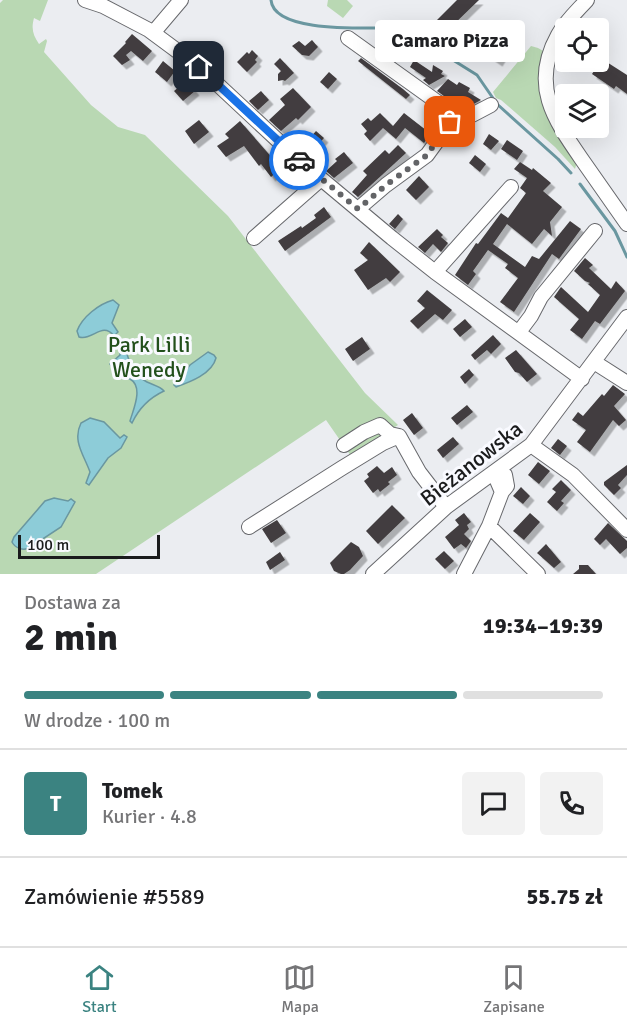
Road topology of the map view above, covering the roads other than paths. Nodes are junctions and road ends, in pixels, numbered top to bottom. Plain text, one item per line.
1 (85, 0) edge
2 (181, 0) edge
3 (587, 0) edge
4 (153, 33) junction
5 (348, 38) dead end
6 (491, 105) dead end
7 (454, 114) junction
8 (321, 179) junction
9 (511, 187) dead end
10 (358, 209) junction
11 (626, 220) edge
12 (595, 231) dead end
13 (254, 237) dead end
14 (435, 272) junction
15 (627, 317) edge
16 (519, 332) junction
17 (594, 362) junction
18 (582, 379) junction
19 (627, 383) edge
20 (399, 436) junction
21 (344, 445) dead end
22 (531, 445) junction
23 (497, 471) junction
24 (446, 507) junction
25 (489, 526) junction
26 (249, 527) dead end
27 (627, 530) edge
28 (373, 574) edge
29 (464, 574) edge
30 (538, 574) edge

1 - 4 street
2 - 4 street
3 - 11 street
4 - 8 street
5 - 7 street
6 - 7 street
7 - 10 street
8 - 10 street
8 - 13 street
9 - 14 street
10 - 14 street
12 - 16 street
14 - 16 street
15 - 17 street, Bieżanowska
16 - 18 street
17 - 18 street, Bieżanowska
17 - 19 street
18 - 22 street, Bieżanowska
20 - 21 street
20 - 24 street
20 - 26 street
22 - 23 street, Bieżanowska
22 - 27 street
23 - 24 street, Bieżanowska
23 - 25 street
24 - 28 street, Bieżanowska
25 - 29 street
25 - 30 street

